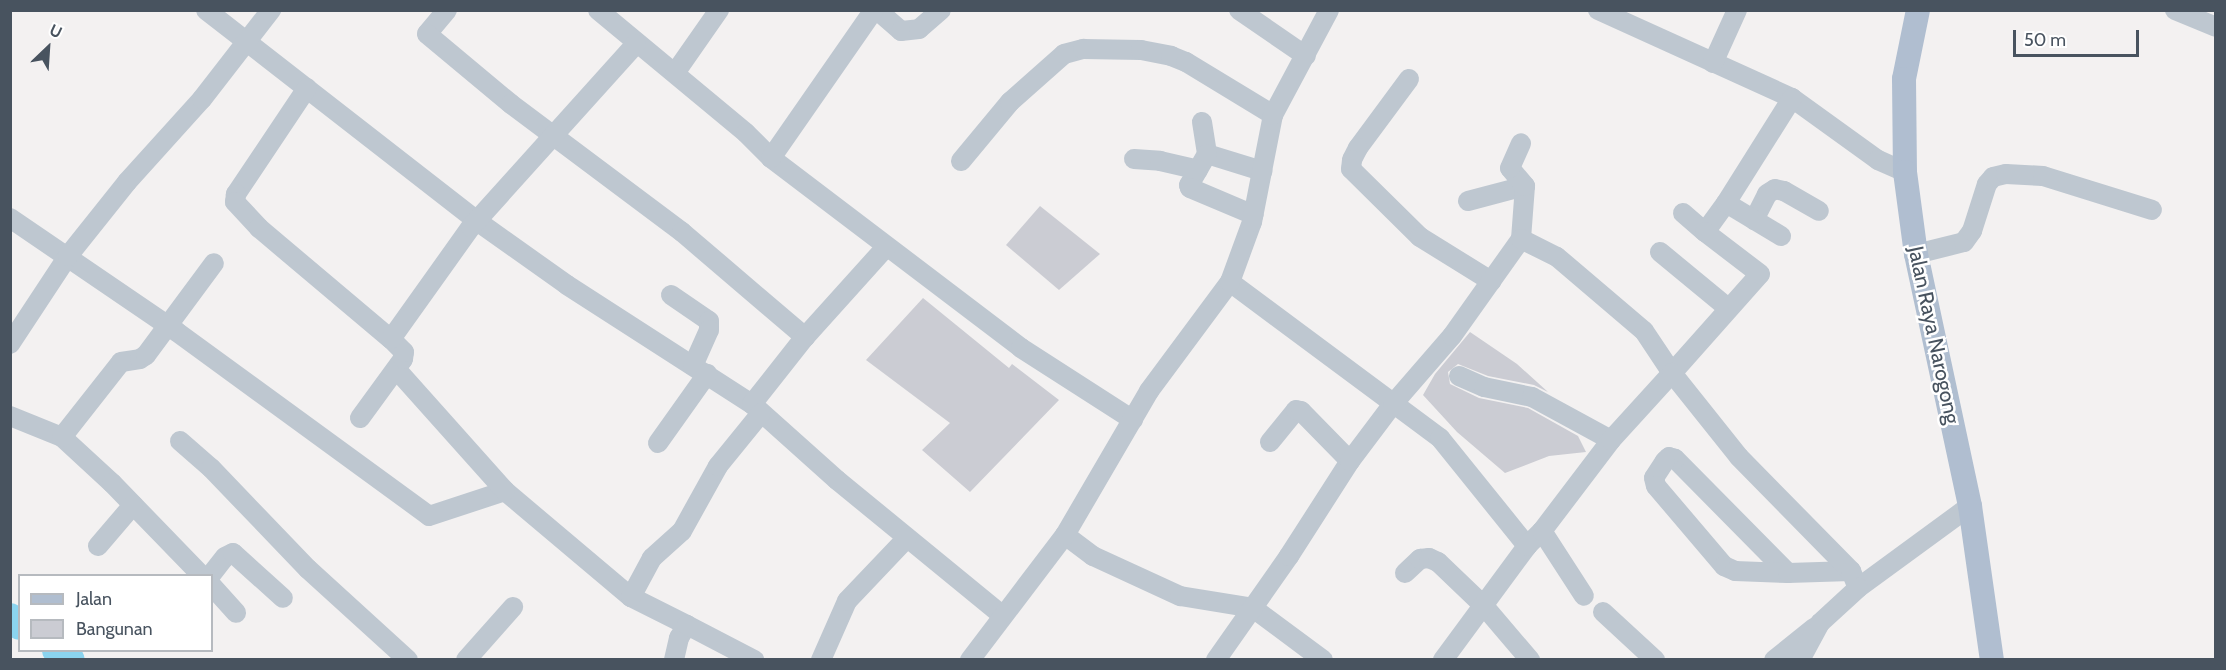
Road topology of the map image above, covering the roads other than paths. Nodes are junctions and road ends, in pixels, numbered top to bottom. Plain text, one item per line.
1 (206, 10) edge
2 (271, 10) edge
3 (447, 10) edge
4 (598, 10) edge
5 (719, 10) edge
6 (875, 10) edge
7 (941, 10) edge
8 (1239, 10) edge
9 (1329, 10) edge
10 (1598, 10) edge
11 (1737, 10) edge
12 (1918, 10) edge
13 (2175, 10) edge
14 (2216, 27) edge
15 (248, 42) junction
16 (636, 44) junction
17 (1306, 56) junction
18 (1713, 63) junction
19 (675, 73) junction
20 (1409, 79) dead end
21 (307, 88) junction
22 (1792, 98) junction
23 (1273, 115) junction
24 (1202, 122) dead end
25 (551, 135) junction
26 (1521, 143) dead end
27 (771, 158) junction
28 (1134, 159) dead end
29 (961, 161) dead end
30 (1202, 162) junction
31 (1262, 171) junction
32 (1905, 172) junction
33 (1525, 186) junction
34 (1468, 201) dead end
35 (1726, 203) junction
36 (2152, 210) dead end
37 (1819, 211) dead end
38 (1683, 213) dead end
39 (1254, 214) junction
40 (10, 218) edge
41 (477, 220) junction
42 (1754, 220) junction
43 (1705, 232) junction
44 (1781, 236) dead end
45 (1521, 238) junction
46 (888, 246) junction
47 (1660, 252) dead end
48 (1916, 254) junction
49 (68, 256) junction
50 (214, 263) dead end
51 (1491, 281) junction
52 (1230, 282) junction
53 (671, 295) dead end
54 (1728, 308) junction
55 (168, 326) junction
56 (805, 337) junction
57 (392, 339) junction
58 (10, 344) edge
59 (397, 370) junction
60 (700, 370) junction
61 (1672, 374) junction
62 (1459, 376) dead end
63 (1394, 404) junction
64 (757, 408) junction
65 (10, 416) edge
66 (360, 418) dead end
67 (1133, 420) junction
68 (62, 437) junction
69 (1611, 440) junction
70 (180, 441) dead end
71 (1270, 442) dead end
72 (658, 444) dead end
73 (1350, 461) junction
74 (505, 491) junction
75 (133, 505) junction
76 (1970, 506) junction
77 (1542, 531) junction
78 (1065, 535) junction
79 (906, 539) junction
80 (98, 546) dead end
81 (1527, 546) junction
82 (1405, 573) dead end
83 (1788, 573) junction
84 (199, 574) edge
85 (212, 574) edge
86 (1855, 580) junction
87 (213, 587) edge
88 (1584, 596) dead end
89 (631, 597) junction
90 (283, 598) dead end
91 (1484, 606) junction
92 (513, 607) dead end
93 (1252, 608) junction
94 (236, 612) dead end
95 (1603, 612) dead end
96 (1002, 615) junction
97 (1820, 623) junction
98 (687, 625) junction
99 (408, 660) edge
100 (466, 660) edge
101 (674, 660) edge
102 (754, 660) edge
103 (821, 660) edge
104 (970, 660) edge
105 (1216, 660) edge
106 (1323, 660) edge
107 (1443, 660) edge
108 (1530, 660) edge
109 (1655, 660) edge
110 (1774, 660) edge
111 (1800, 660) edge
112 (1992, 660) edge

1 - 15 street
2 - 15 street
3 - 25 street
4 - 16 street
5 - 19 street
6 - 7 street
6 - 27 street
8 - 17 street
9 - 17 street
10 - 18 street
11 - 18 street
12 - 32 main road, Jalan Raya Narogong
13 - 14 street
15 - 21 street
15 - 49 street
16 - 19 street
16 - 25 street
17 - 23 street
18 - 22 street
19 - 27 street
20 - 51 street
21 - 41 street
21 - 57 street
22 - 32 street
22 - 35 street
23 - 29 street
23 - 31 street
24 - 30 street
25 - 41 street
25 - 56 street
26 - 33 street
27 - 46 street
28 - 30 street
30 - 31 street
30 - 39 street
31 - 39 street
32 - 48 main road, Jalan Raya Narogong
33 - 34 street
33 - 45 street
35 - 42 street
35 - 43 street
36 - 48 street
37 - 42 street
38 - 43 street
39 - 52 street
40 - 49 street
41 - 57 street
41 - 60 street
42 - 44 street
43 - 54 street
45 - 51 street
45 - 61 street
46 - 56 street
46 - 67 street
47 - 54 street
48 - 76 main road, Jalan Raya Narogong
49 - 55 street
49 - 58 street
50 - 55 street
51 - 63 street
52 - 63 street
52 - 67 street
53 - 60 street
54 - 61 street
55 - 68 street
55 - 74 street
56 - 64 street
57 - 59 street
59 - 66 street
59 - 74 street
60 - 64 street
60 - 72 street
61 - 69 street
61 - 86 street
62 - 69 street
63 - 73 street
63 - 81 street
64 - 79 street
64 - 89 street
65 - 68 street
67 - 78 street
68 - 75 street
69 - 77 street
70 - 99 street
71 - 73 street
73 - 93 street
74 - 89 street
75 - 80 street
75 - 84 street
76 - 86 street
76 - 112 main road, Jalan Raya Narogong
77 - 81 street
77 - 88 street
78 - 93 street
78 - 96 street
79 - 96 street
79 - 103 street
81 - 91 street
82 - 91 street
83 - 83 street
83 - 86 street
85 - 90 street
86 - 97 street
87 - 94 street
89 - 98 street
91 - 107 street
91 - 108 street
92 - 100 street
93 - 105 street
93 - 106 street
95 - 109 street
96 - 104 street
97 - 110 street
97 - 111 street
98 - 101 street
98 - 102 street

